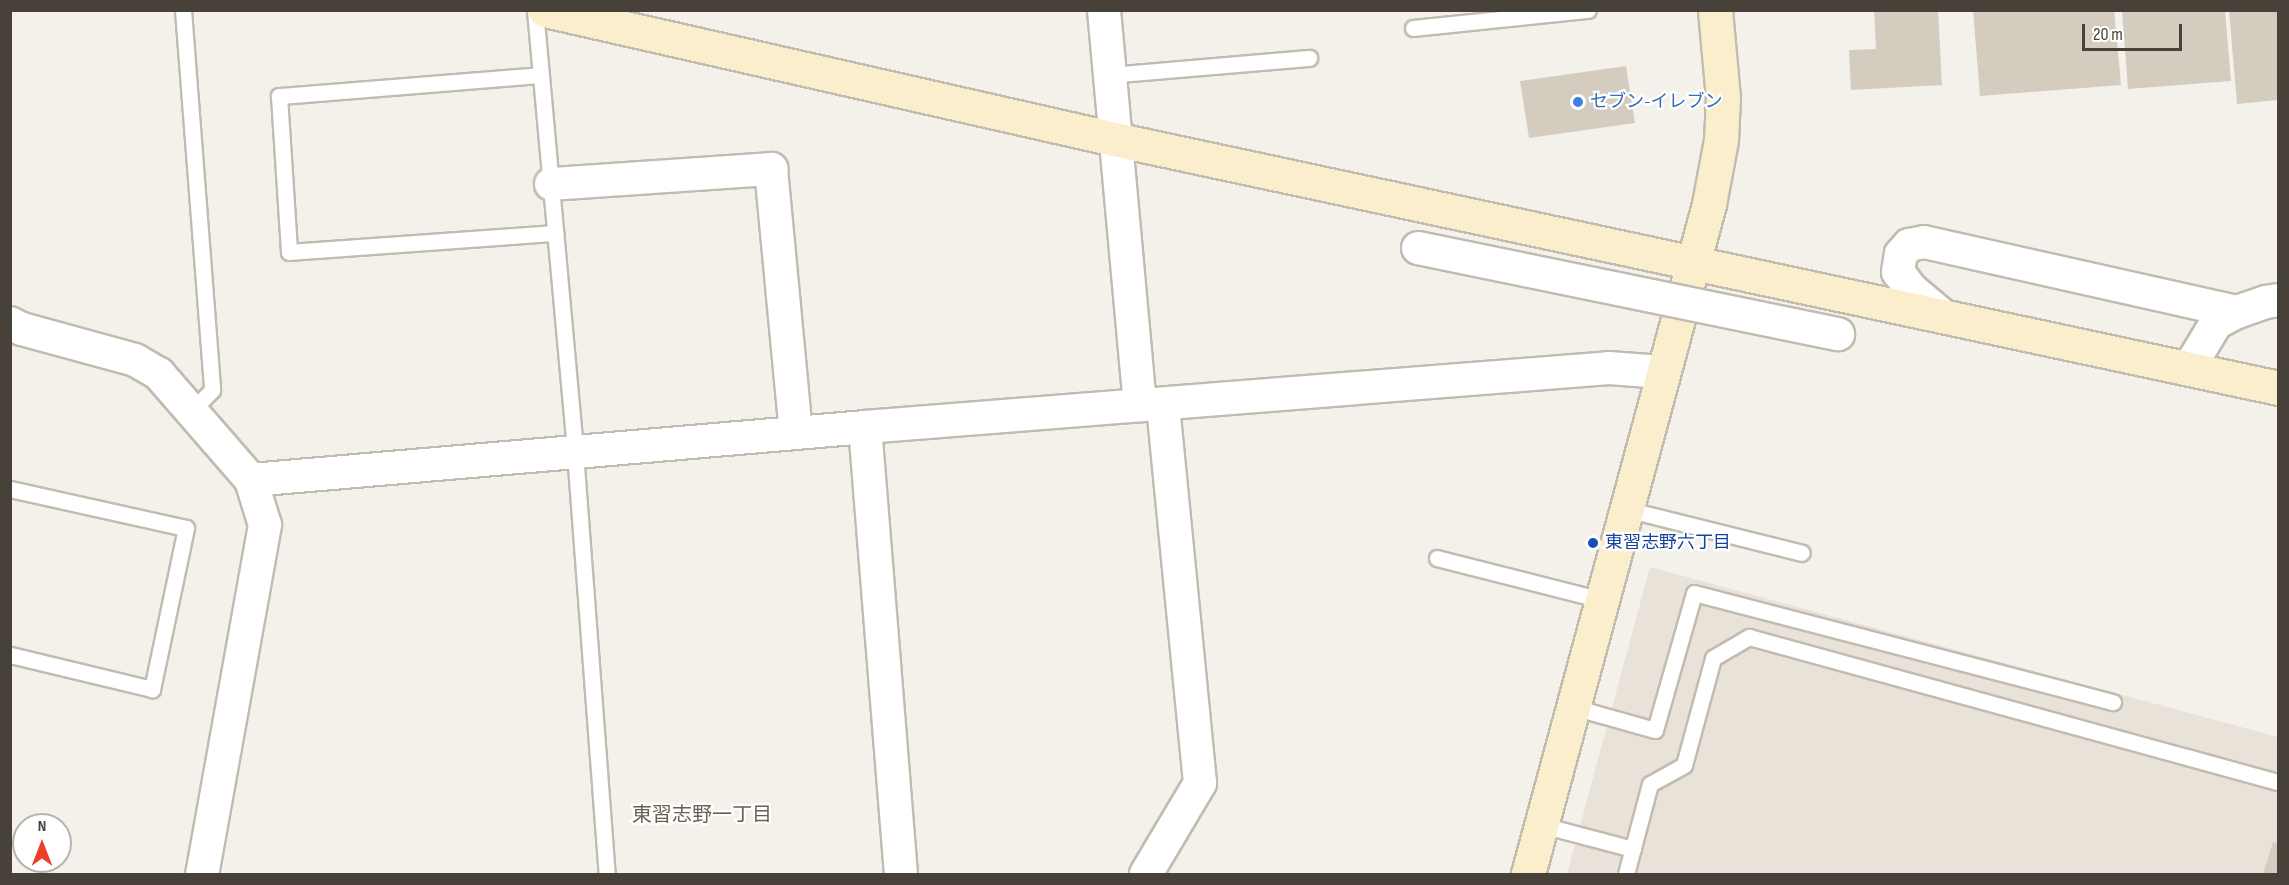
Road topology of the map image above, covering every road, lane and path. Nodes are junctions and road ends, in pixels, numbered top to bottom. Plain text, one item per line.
1 (183, 10) edge
2 (535, 10) edge
3 (545, 10) edge
4 (1104, 10) edge
5 (1588, 10) edge
6 (1715, 10) edge
7 (1413, 28) dead end
8 (1309, 58) dead end
9 (541, 75) junction
10 (1109, 75) junction
11 (1114, 139) junction
12 (551, 184) junction
13 (555, 233) junction
14 (1418, 248) dead end
15 (1694, 261) junction
16 (2278, 300) edge
17 (2237, 312) junction
18 (1941, 315) junction
19 (10, 323) edge
20 (1838, 334) dead end
21 (2189, 368) junction
22 (1662, 372) junction
23 (2278, 388) edge
24 (1151, 405) junction
25 (191, 412) junction
26 (865, 427) junction
27 (796, 433) junction
28 (575, 452) junction
29 (251, 480) junction
30 (10, 489) edge
31 (1626, 509) junction
32 (1802, 553) dead end
33 (1437, 558) dead end
34 (1602, 600) junction
35 (10, 655) edge
36 (2113, 702) dead end
37 (1573, 707) junction
38 (2278, 782) edge
39 (1542, 825) junction
40 (1633, 849) junction
41 (202, 874) edge
42 (608, 874) edge
43 (902, 874) edge
44 (1146, 874) edge
45 (1528, 874) edge
46 (1626, 874) edge

1 - 25 lane
2 - 9 lane
3 - 11 street
4 - 10 street
5 - 7 lane
6 - 15 street
8 - 10 lane
9 - 12 lane
9 - 13 lane
10 - 11 street
11 - 15 street
11 - 24 street
12 - 13 lane
12 - 27 street
13 - 28 lane
14 - 20 street, bridge
15 - 18 street
15 - 22 street
16 - 17 street
17 - 18 street
17 - 21 street
18 - 21 street
19 - 25 street
21 - 23 street
22 - 24 street
22 - 31 street
24 - 26 street
24 - 44 street
25 - 29 street
26 - 27 street
26 - 43 street
27 - 28 street
28 - 29 street
28 - 42 lane
29 - 41 street
30 - 35 lane
31 - 32 lane
31 - 34 street
33 - 34 lane
34 - 37 street
36 - 37 lane
37 - 39 street
38 - 40 lane
39 - 40 lane
39 - 45 street
40 - 46 lane

